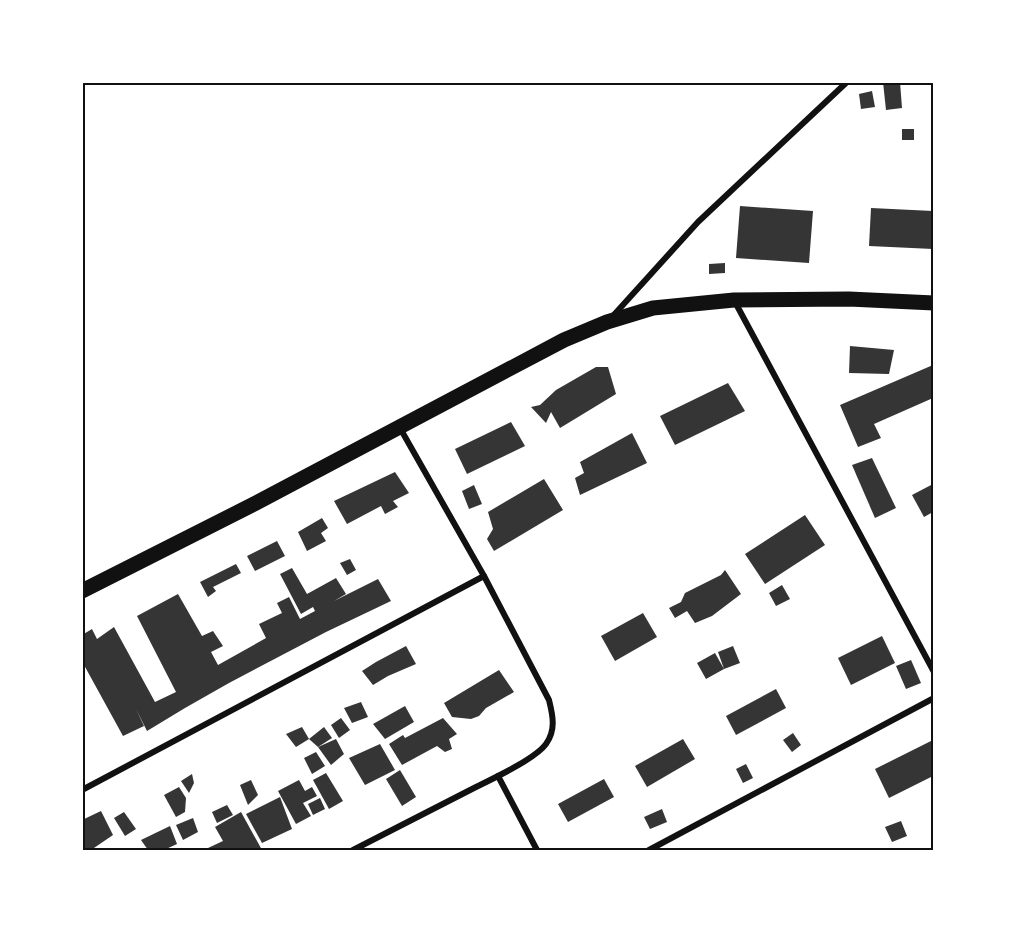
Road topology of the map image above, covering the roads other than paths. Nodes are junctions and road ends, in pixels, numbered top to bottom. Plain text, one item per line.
1 (847, 82) edge
2 (734, 300) junction
3 (933, 303) edge
4 (607, 322) junction
5 (400, 428) junction
6 (484, 576) junction
7 (82, 591) edge
8 (933, 672) edge
9 (933, 698) edge
10 (498, 776) junction
11 (82, 790) edge
12 (353, 850) edge
13 (537, 850) edge
14 (649, 850) edge

1 - 4 street
2 - 3 main road
2 - 4 main road
2 - 8 street
4 - 5 main road
5 - 6 street
5 - 7 main road
6 - 10 street
6 - 11 street
9 - 14 street
10 - 12 street
10 - 13 street

